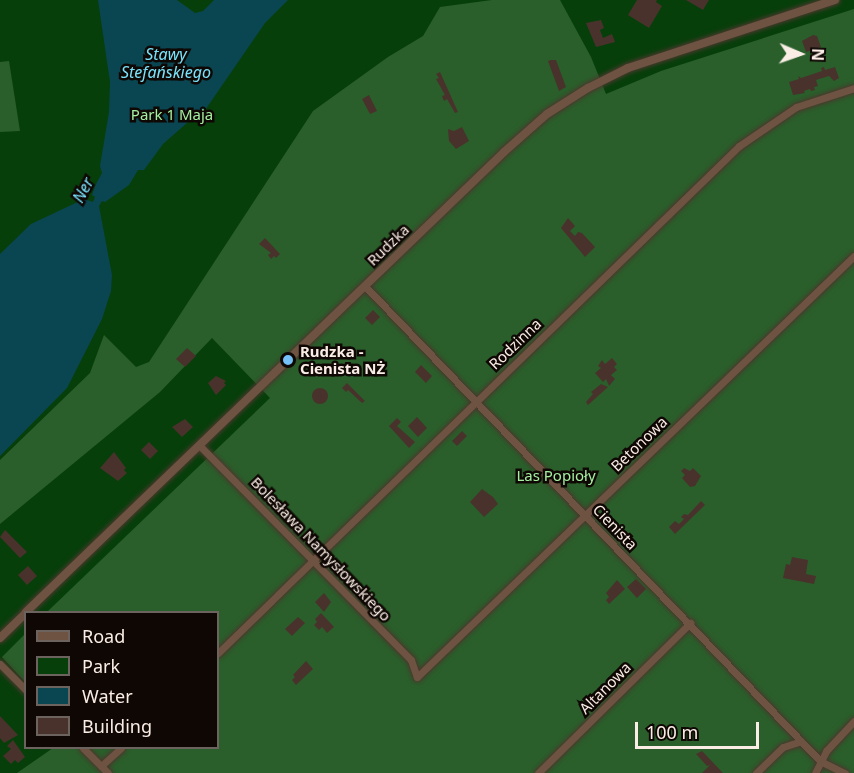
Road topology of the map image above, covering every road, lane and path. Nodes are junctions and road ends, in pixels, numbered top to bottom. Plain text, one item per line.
1 (835, 0) edge
2 (854, 88) edge
3 (852, 261) edge
4 (365, 286) junction
5 (475, 402) junction
6 (199, 445) junction
7 (584, 515) junction
8 (313, 560) junction
9 (28, 611) edge
10 (24, 615) edge
11 (690, 623) junction
12 (0, 638) edge
13 (219, 652) edge
14 (0, 664) edge
15 (417, 677) joint
16 (24, 688) edge
17 (854, 721) edge
18 (801, 741) junction
19 (84, 749) edge
20 (119, 749) edge
21 (820, 761) junction
22 (101, 766) junction
23 (108, 773) edge
24 (538, 773) edge
25 (756, 773) edge
26 (815, 773) edge
27 (845, 773) edge

1 - 4 street, Rudzka
2 - 5 street, Rodzinna
3 - 7 street, Betonowa
4 - 5 street, Cienista
4 - 6 street, Rudzka
5 - 7 street, Cienista
5 - 8 street, Rodzinna
6 - 8 street, Bolesława Namysłowskiego
6 - 9 street, Rudzka
7 - 11 street, Cienista
7 - 15 street, Betonowa
8 - 13 street, Rodzinna
8 - 15 street, Bolesława Namysłowskiego
10 - 12 street, Rudzka
11 - 18 street, Cienista
11 - 24 street, Altanowa
14 - 16 street
17 - 21 street
18 - 21 street, Cienista
18 - 25 street
19 - 22 street
20 - 22 street
21 - 26 street
21 - 27 street
22 - 23 street

